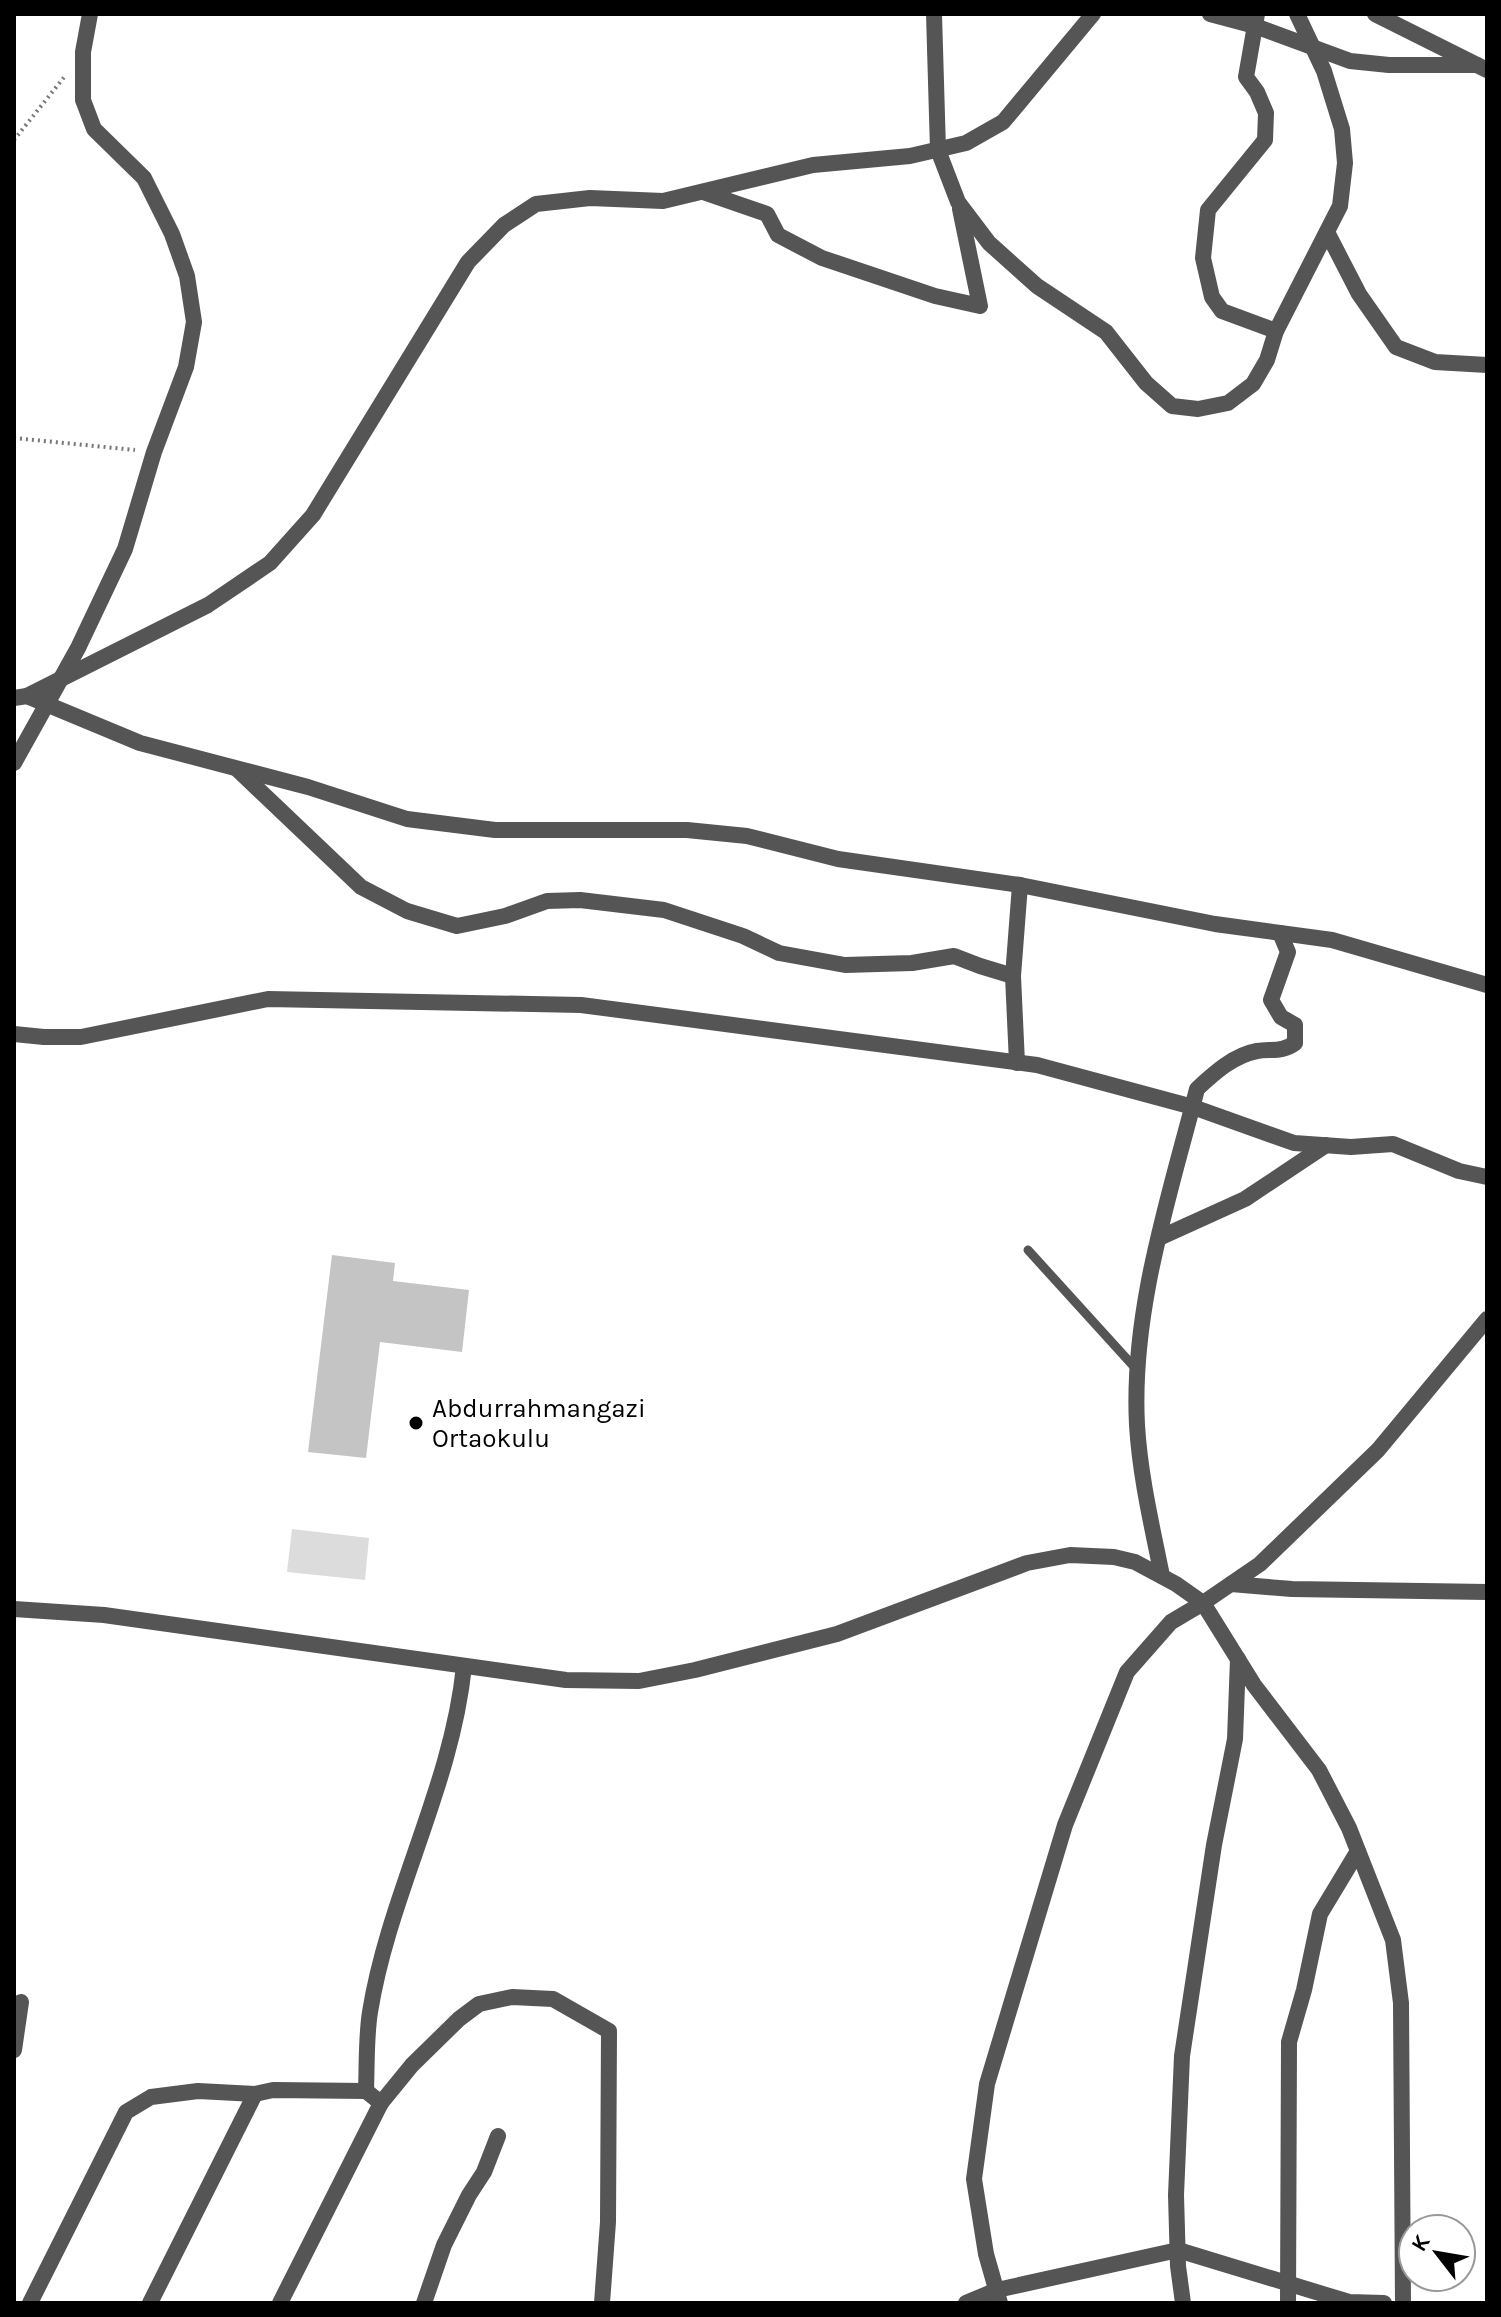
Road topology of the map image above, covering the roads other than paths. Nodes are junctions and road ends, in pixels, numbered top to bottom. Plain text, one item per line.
1 (90, 14) edge
2 (934, 14) edge
3 (1093, 14) edge
4 (1210, 14) edge
5 (1297, 14) edge
6 (1375, 14) edge
7 (1256, 20) edge
8 (1312, 47) junction
9 (1482, 68) edge
10 (938, 150) junction
11 (701, 192) junction
12 (958, 202) junction
13 (1327, 232) junction
14 (1276, 331) junction
15 (1487, 365) edge
16 (61, 678) junction
17 (20, 697) edge
18 (47, 704) junction
19 (14, 763) edge
20 (237, 769) junction
21 (1020, 885) junction
22 (1280, 933) junction
23 (1013, 976) junction
24 (1487, 985) edge
25 (14, 1034) edge
26 (1017, 1063) junction
27 (1193, 1107) junction
28 (1326, 1145) junction
29 (1487, 1177) edge
30 (1159, 1238) junction
31 (1028, 1250) dead end
32 (1487, 1319) edge
33 (1137, 1370) junction
34 (1162, 1576) junction
35 (1231, 1584) junction
36 (1487, 1592) edge
37 (1203, 1603) junction
38 (14, 1609) edge
39 (1238, 1659) junction
40 (464, 1666) junction
41 (1358, 1851) junction
42 (21, 2002) dead end
43 (14, 2050) edge
44 (366, 2091) junction
45 (255, 2094) junction
46 (381, 2103) junction
47 (498, 2136) dead end
48 (1178, 2250) junction
49 (1288, 2285) junction
50 (998, 2296) edge
51 (30, 2303) edge
52 (150, 2303) edge
53 (280, 2303) edge
54 (424, 2303) edge
55 (602, 2303) edge
56 (966, 2303) edge
57 (1183, 2303) edge
58 (1288, 2303) edge
59 (1384, 2303) edge
60 (1403, 2303) edge

1 - 16 street
2 - 10 street
3 - 10 street
4 - 7 street
5 - 8 street
6 - 9 street
7 - 8 street
7 - 14 street
8 - 9 street
8 - 13 street
10 - 11 street
10 - 12 street
11 - 12 street
11 - 16 street
12 - 14 street
13 - 14 street
13 - 15 street
16 - 17 street
16 - 18 street
17 - 18 street
18 - 19 street
18 - 20 street
20 - 21 street
20 - 23 street
21 - 22 street
21 - 23 street
22 - 24 street
22 - 27 street
23 - 26 street
25 - 26 street
26 - 27 street
27 - 28 street
27 - 30 street
28 - 29 street
28 - 30 street
30 - 33 street
31 - 33 lane
32 - 35 street
33 - 34 street
34 - 37 street
34 - 40 street
35 - 36 street
35 - 37 street
37 - 39 street
37 - 50 street
38 - 40 street
39 - 41 street
39 - 48 street
40 - 44 street
41 - 49 street
41 - 60 street
42 - 43 street
44 - 45 street
44 - 46 street
45 - 51 street
45 - 52 street
46 - 53 street
46 - 55 street
47 - 54 street
48 - 49 street
48 - 50 street
48 - 57 street
49 - 58 street
49 - 59 street
50 - 56 street

